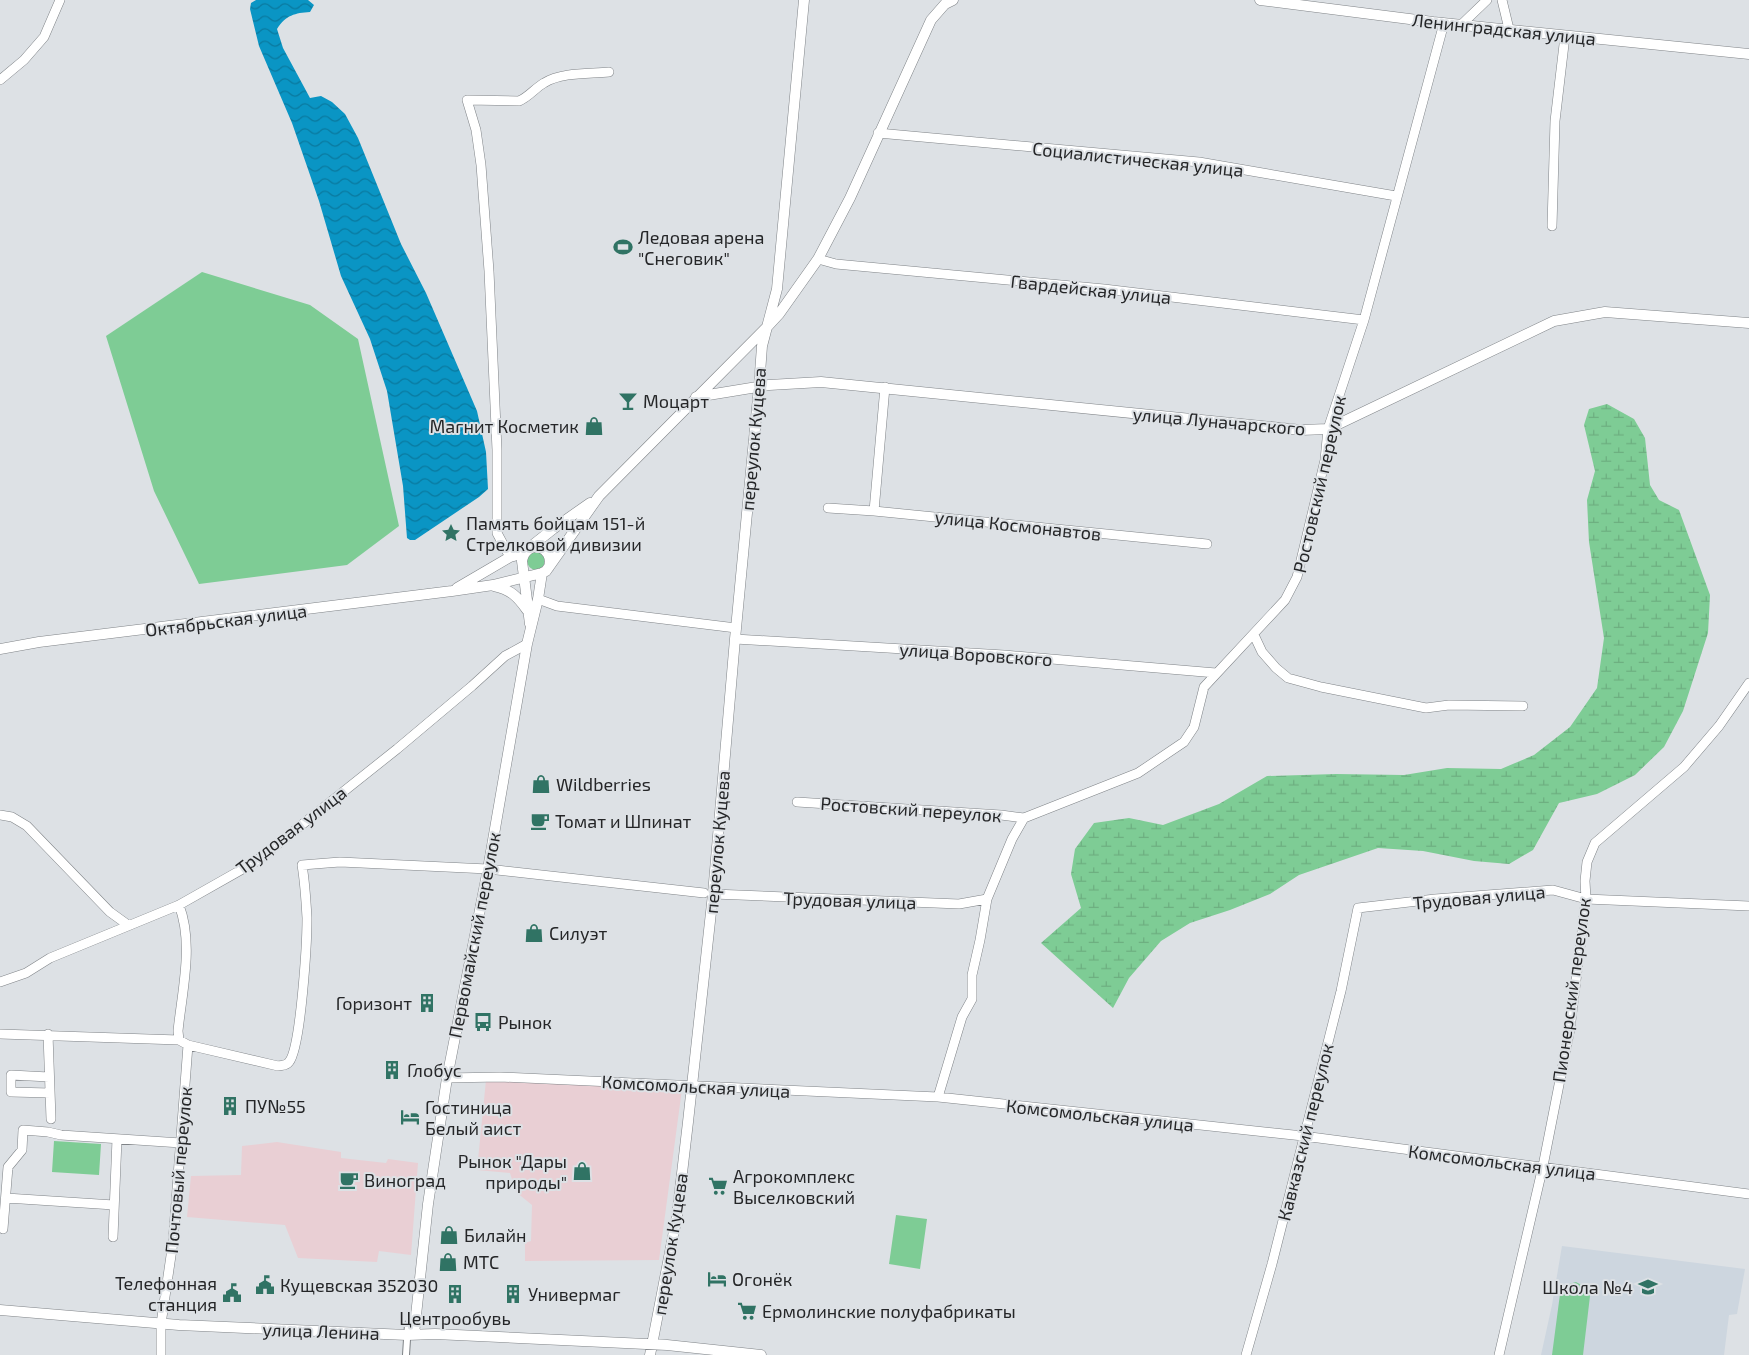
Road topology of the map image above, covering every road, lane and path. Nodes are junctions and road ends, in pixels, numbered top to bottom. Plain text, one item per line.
1 (60, 0) edge
2 (804, 0) edge
3 (953, 0) edge
4 (1260, 0) edge
5 (1488, 0) edge
6 (1502, 0) edge
7 (1444, 23) junction
8 (1462, 24) junction
9 (1509, 29) junction
10 (1565, 36) junction
11 (1749, 54) edge
12 (609, 72) dead end
13 (0, 80) edge
14 (878, 133) junction
15 (1396, 196) junction
16 (1552, 226) dead end
17 (818, 259) junction
18 (1364, 320) junction
19 (1749, 323) edge
20 (767, 327) junction
21 (759, 387) junction
22 (885, 388) junction
23 (696, 397) junction
24 (1328, 429) junction
25 (599, 496) junction
26 (828, 508) dead end
27 (874, 511) junction
28 (1207, 544) dead end
29 (526, 551) junction
30 (510, 557) junction
31 (538, 573) junction
32 (493, 585) junction
33 (452, 591) junction
34 (538, 599) junction
35 (527, 610) junction
36 (530, 626) junction
37 (736, 628) junction
38 (1254, 635) junction
39 (735, 639) junction
40 (527, 644) junction
41 (0, 648) edge
42 (1216, 673) junction
43 (1749, 683) edge
44 (1523, 706) dead end
45 (797, 802) dead end
46 (0, 815) edge
47 (1024, 818) junction
48 (488, 869) junction
49 (708, 893) junction
50 (987, 899) junction
51 (1586, 899) junction
52 (179, 905) junction
53 (1749, 906) edge
54 (1358, 908) joint
55 (128, 925) junction
56 (0, 982) edge
57 (0, 1034) edge
58 (48, 1034) junction
59 (179, 1040) junction
60 (188, 1045) junction
61 (49, 1077) junction
62 (447, 1078) junction
63 (691, 1085) junction
64 (50, 1093) junction
65 (938, 1097) junction
66 (51, 1119) dead end
67 (1303, 1136) junction
68 (117, 1139) junction
69 (181, 1143) junction
70 (1542, 1166) junction
71 (1749, 1194) edge
72 (6, 1198) junction
73 (114, 1205) junction
74 (4, 1229) dead end
75 (113, 1237) dead end
76 (0, 1310) edge
77 (161, 1324) junction
78 (408, 1324) dead end
79 (411, 1334) junction
80 (651, 1350) edge
81 (161, 1355) edge
82 (406, 1355) edge
83 (762, 1355) edge
84 (1246, 1355) edge
85 (1499, 1355) edge

1 - 13 street
2 - 20 street, переулок Куцева
3 - 14 street, переулок Куцева
4 - 7 street, Ленинградская улица
5 - 8 street
6 - 9 street
7 - 8 street, Ленинградская улица
7 - 15 street, Ростовский переулок
8 - 9 street, Ленинградская улица
9 - 10 street, Ленинградская улица
10 - 11 street, Ленинградская улица
10 - 16 street
12 - 30 street
14 - 15 street, Социалистическая улица
14 - 17 street, переулок Куцева
15 - 18 street, Ростовский переулок
17 - 18 street, Гвардейская улица
17 - 20 street, переулок Куцева
18 - 24 street, Ростовский переулок
19 - 24 street, улица Луначарского
20 - 21 street, переулок Куцева
20 - 23 street, Первомайский переулок
21 - 22 street, улица Луначарского
21 - 23 street, улица Луначарского
21 - 37 street, переулок Куцева
22 - 24 street, улица Луначарского
22 - 27 street
23 - 25 street, Первомайский переулок
24 - 38 street, Ростовский переулок
25 - 29 street, Первомайский переулок
25 - 31 street, Первомайский переулок
26 - 27 street, улица Космонавтов
27 - 28 street, улица Космонавтов
29 - 30 street, Октябрьская улица
29 - 31 street, Первомайский переулок
29 - 31 street
30 - 33 street, Октябрьская улица
31 - 32 street, Октябрьская улица
31 - 34 street, Первомайский переулок
31 - 35 street, Первомайский переулок
32 - 33 street, Октябрьская улица
32 - 35 street
33 - 41 street, Октябрьская улица
34 - 36 street, Первомайский переулок
34 - 37 street
35 - 36 street, Первомайский переулок
36 - 40 street, Первомайский переулок
37 - 39 street, переулок Куцева
38 - 42 street, Ростовский переулок
38 - 44 street
39 - 42 street, улица Воровского
39 - 49 street, переулок Куцева
40 - 48 street, Первомайский переулок
40 - 52 street, Трудовая улица
42 - 47 street, Ростовский переулок
43 - 51 street, Пионерский переулок
45 - 47 street, Ростовский переулок
46 - 55 street
47 - 50 street, Ростовский переулок
48 - 49 street, Трудовая улица
48 - 60 street, Трудовая улица
48 - 62 street, Первомайский переулок
49 - 50 street, Трудовая улица
49 - 63 street, переулок Куцева
50 - 65 street, Ростовский переулок
51 - 53 street, Трудовая улица
51 - 54 street, Трудовая улица
51 - 70 street, Пионерский переулок
52 - 55 street, Трудовая улица
52 - 59 street
54 - 67 street, Кавказский переулок
55 - 56 street, Трудовая улица
57 - 58 street
58 - 59 street
58 - 61 street
59 - 60 street
60 - 69 street, Почтовый переулок
61 - 64 street
61 - 64 street
62 - 63 street, Комсомольская улица
62 - 79 street, Первомайский переулок
63 - 65 street, Комсомольская улица
63 - 80 street, переулок Куцева
64 - 66 street
65 - 67 street, Комсомольская улица
67 - 70 street, Комсомольская улица
67 - 84 street, Кавказский переулок
68 - 69 street
68 - 72 street
68 - 73 street
69 - 77 street, Почтовый переулок
70 - 71 street, Комсомольская улица
70 - 85 street, Пионерский переулок
72 - 73 street
72 - 74 street
73 - 75 street
76 - 77 street, улица Ленина
77 - 79 street, улица Ленина
77 - 81 street, Почтовый переулок
78 - 79 street, Первомайский переулок
79 - 80 street, улица Ленина
79 - 82 street, Первомайский переулок
80 - 83 street, улица Ленина

